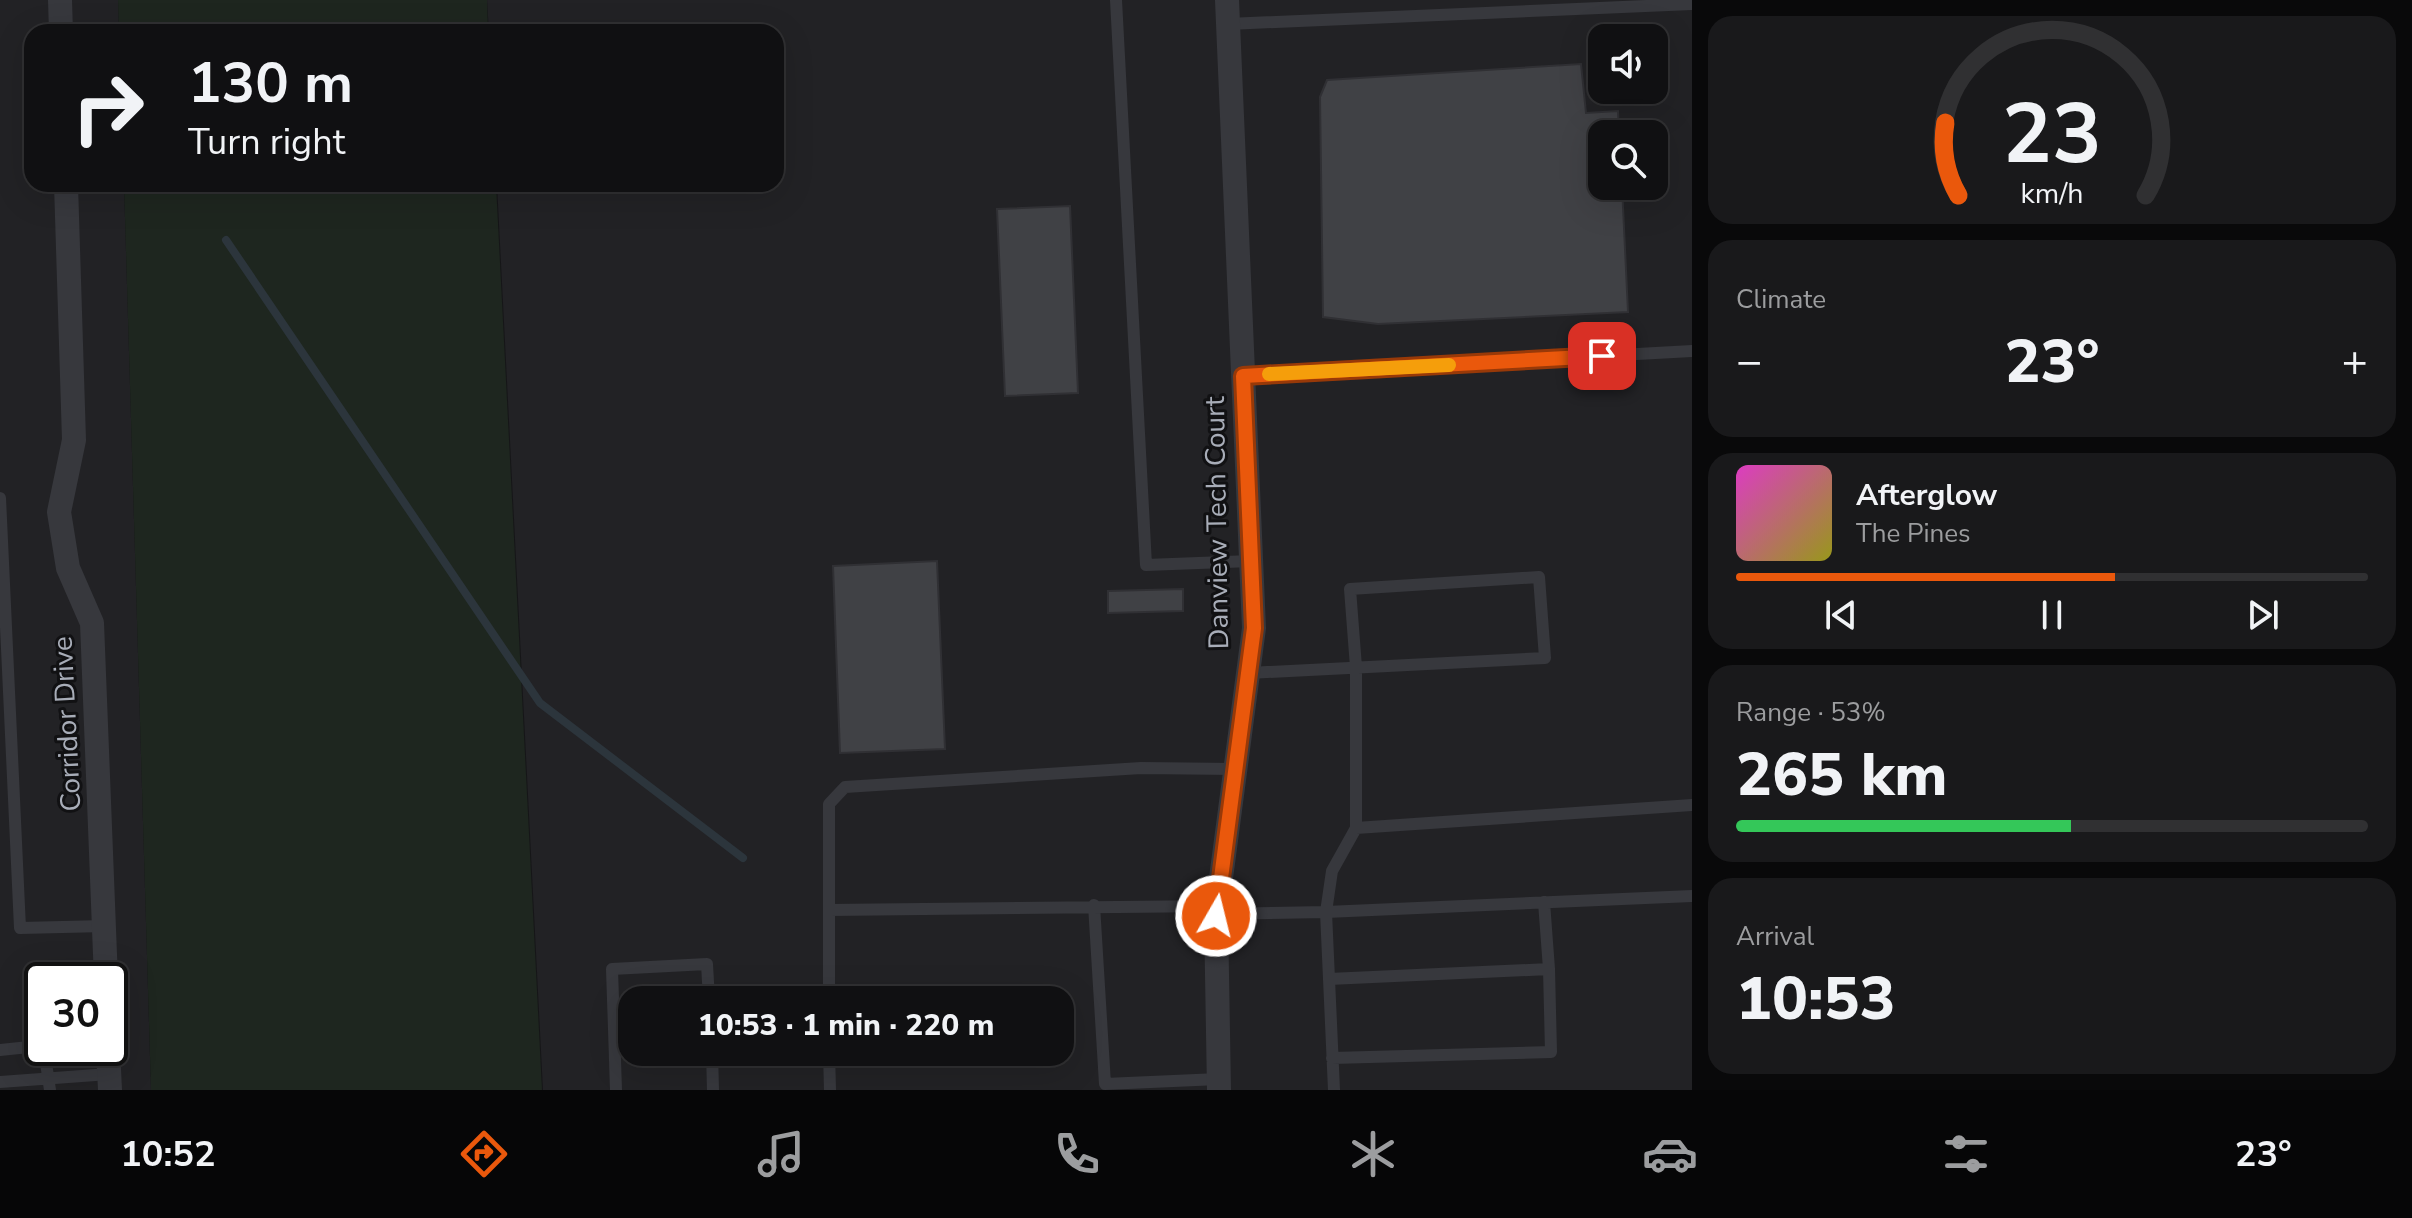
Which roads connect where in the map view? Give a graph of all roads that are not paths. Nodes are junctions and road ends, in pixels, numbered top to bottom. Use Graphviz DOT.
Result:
graph roads {
  1 [pos="60,0"];
  2 [pos="1116,0"];
  3 [pos="1692,4"];
  4 [pos="1228,12"];
  5 [pos="61,24"];
  6 [pos="66,192"];
  7 [pos="1692,351"];
  8 [pos="1243,376"];
  9 [pos="0,498"];
  10 [pos="1251,561"];
  11 [pos="1356,667"];
  12 [pos="1248,673"];
  13 [pos="5,717"];
  14 [pos="1235,769"];
  15 [pos="1692,805"];
  16 [pos="1356,828"];
  17 [pos="1692,896"];
  18 [pos="1544,902"];
  19 [pos="1094,905"];
  20 [pos="829,910"];
  21 [pos="1217,910"];
  22 [pos="1326,912"];
  23 [pos="105,926"];
  24 [pos="106,962"];
  25 [pos="1549,969"];
  26 [pos="1329,979"];
  27 [pos="708,986"];
  28 [pos="829,986"];
  29 [pos="0,1050"];
  30 [pos="1332,1058"];
  31 [pos="712,1066"];
  32 [pos="829,1066"];
  33 [pos="0,1082"];
  34 [pos="110,1082"];
  35 [pos="50,1083"];
  36 [pos="1219,1084"];
  37 [pos="616,1090"];
  38 [pos="713,1090"];
  39 [pos="830,1090"];
  40 [pos="1334,1090"];
  1 -- 5 [label="street"];
  2 -- 10 [label="lane"];
  3 -- 4 [label="lane"];
  4 -- 8 [label="street, Danview Tech Court"];
  6 -- 23 [label="street, Corridor Drive"];
  7 -- 8 [label="lane"];
  8 -- 10 [label="street, Danview Tech Court"];
  9 -- 13 [label="lane"];
  10 -- 12 [label="street, Danview Tech Court"];
  11 -- 11 [label="lane"];
  11 -- 12 [label="lane"];
  11 -- 16 [label="lane"];
  12 -- 14 [label="street, Danview Tech Court"];
  13 -- 23 [label="lane"];
  14 -- 20 [label="lane"];
  14 -- 21 [label="street, Danview Tech Court"];
  15 -- 16 [label="lane"];
  16 -- 22 [label="lane"];
  17 -- 18 [label="lane"];
  18 -- 22 [label="lane"];
  18 -- 25 [label="lane"];
  19 -- 20 [label="lane"];
  19 -- 21 [label="lane"];
  19 -- 36 [label="lane"];
  20 -- 28 [label="lane"];
  21 -- 22 [label="lane"];
  21 -- 36 [label="street, Danview Tech Court"];
  22 -- 26 [label="lane"];
  23 -- 24 [label="street, Corridor Drive"];
  25 -- 26 [label="lane"];
  25 -- 30 [label="lane"];
  26 -- 30 [label="lane"];
  27 -- 37 [label="lane"];
  29 -- 35 [label="lane"];
  30 -- 40 [label="lane"];
  31 -- 38 [label="lane"];
  32 -- 39 [label="lane"];
  33 -- 35 [label="lane"];
  34 -- 35 [label="lane"];
}
